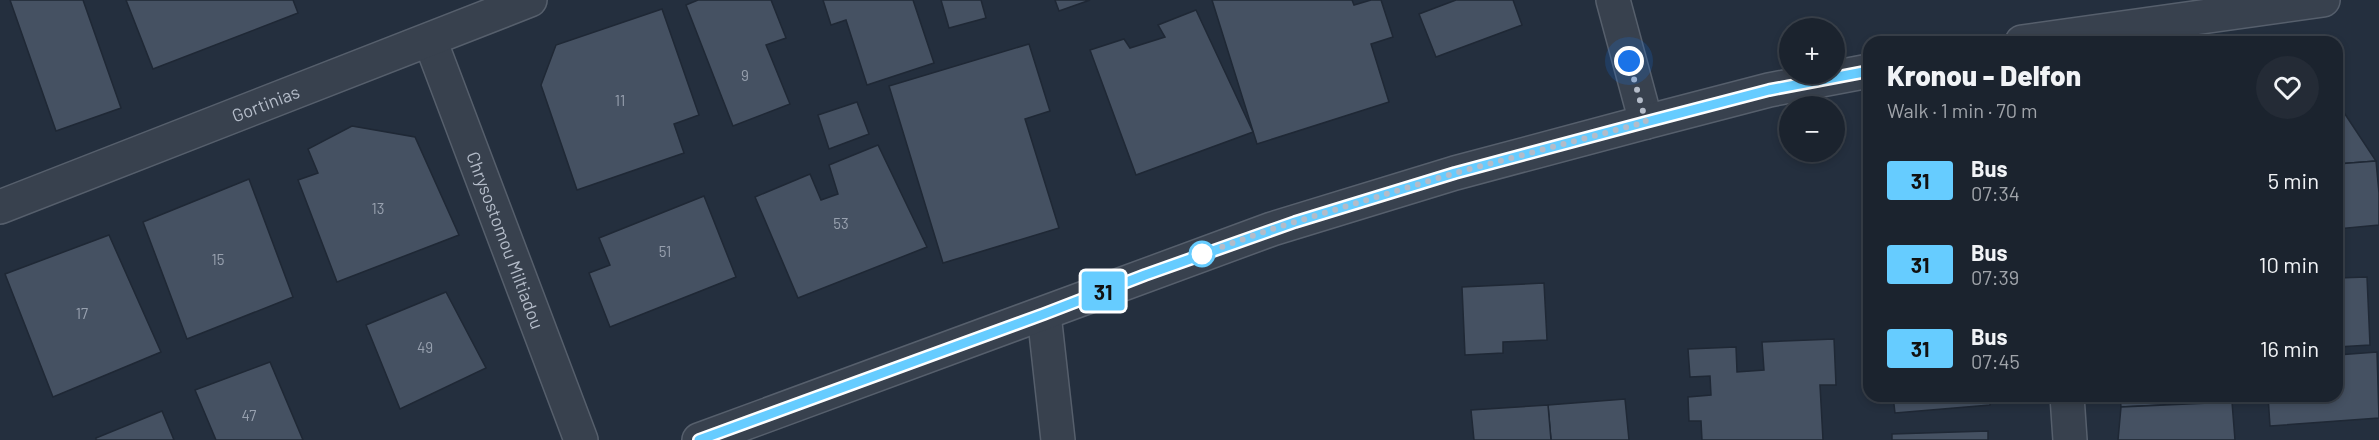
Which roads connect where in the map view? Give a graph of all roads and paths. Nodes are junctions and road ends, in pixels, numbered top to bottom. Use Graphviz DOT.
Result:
graph roads {
  1 [pos="530,0"];
  2 [pos="1613,0"];
  3 [pos="2323,0"];
  4 [pos="2069,36"];
  5 [pos="430,40"];
  6 [pos="1863,72"];
  7 [pos="1646,122"];
  8 [pos="0,207"];
  9 [pos="1044,314"];
  10 [pos="2067,402"];
  11 [pos="580,440"];
  12 [pos="699,440"];
  13 [pos="1058,440"];
  14 [pos="2070,440"];
  1 -- 5 [label="street, Gortinias"];
  2 -- 7 [label="street"];
  3 -- 4 [label="street"];
  5 -- 8 [label="street, Gortinias"];
  5 -- 11 [label="street, Chrysostomou Miltiadou"];
  6 -- 7 [label="street"];
  7 -- 9 [label="street"];
  9 -- 12 [label="street"];
  9 -- 13 [label="street"];
  10 -- 14 [label="street"];
}
